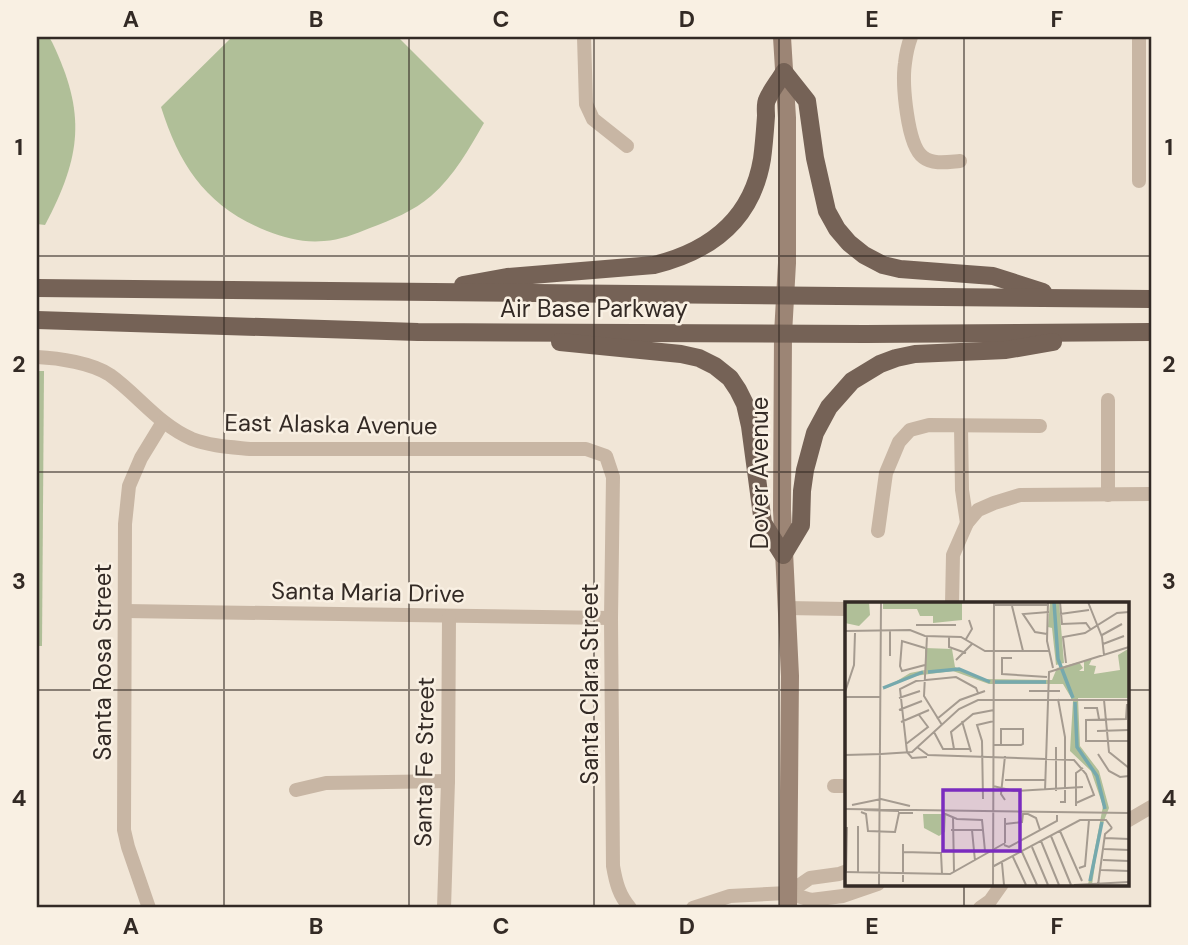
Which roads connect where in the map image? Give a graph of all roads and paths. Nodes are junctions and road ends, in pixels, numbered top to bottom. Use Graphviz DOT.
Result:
graph roads {
  1 [pos="584,37"];
  2 [pos="782,37"];
  3 [pos="911,37"];
  4 [pos="1139,37"];
  5 [pos="784,72"];
  6 [pos="627,146"];
  7 [pos="960,161"];
  8 [pos="1139,181"];
  9 [pos="37,288"];
  10 [pos="419,292"];
  11 [pos="785,296"];
  12 [pos="1062,298"];
  13 [pos="1151,299"];
  14 [pos="37,320"];
  15 [pos="519,332"];
  16 [pos="1100,332"];
  17 [pos="1151,332"];
  18 [pos="783,334"];
  19 [pos="37,357"];
  20 [pos="1108,400"];
  21 [pos="163,422"];
  22 [pos="961,426"];
  23 [pos="1040,426"];
  24 [pos="606,456"];
  25 [pos="1108,495"];
  26 [pos="1151,495"];
  27 [pos="967,523"];
  28 [pos="878,531"];
  29 [pos="783,555"];
  30 [pos="952,602"];
  31 [pos="786,608"];
  32 [pos="845,609"];
  33 [pos="125,611"];
  34 [pos="449,617"];
  35 [pos="611,618"];
  36 [pos="448,782"];
  37 [pos="296,790"];
  38 [pos="1151,807"];
  39 [pos="1128,820"];
  40 [pos="845,871"];
  41 [pos="872,886"];
  42 [pos="1001,886"];
  43 [pos="788,901"];
  44 [pos="149,908"];
  45 [pos="444,908"];
  46 [pos="631,908"];
  47 [pos="693,908"];
  48 [pos="980,908"];
  1 -- 6 [label="street"];
  2 -- 5 [label="main road, Dover Avenue"];
  3 -- 7 [label="street"];
  4 -- 8 [label="street"];
  5 -- 10 [label="main road"];
  5 -- 11 [label="main road, Dover Avenue"];
  5 -- 12 [label="main road"];
  9 -- 10 [label="main road, Air Base Parkway"];
  10 -- 11 [label="main road, Air Base Parkway"];
  11 -- 12 [label="main road, Air Base Parkway"];
  11 -- 18 [label="main road, Dover Avenue"];
  12 -- 13 [label="main road, Air Base Parkway"];
  14 -- 15 [label="main road, Air Base Parkway"];
  15 -- 18 [label="main road, Air Base Parkway"];
  15 -- 29 [label="main road"];
  16 -- 17 [label="main road, Air Base Parkway"];
  16 -- 18 [label="main road, Air Base Parkway"];
  16 -- 29 [label="main road"];
  18 -- 29 [label="main road, Dover Avenue"];
  19 -- 21 [label="street, East Alaska Avenue"];
  20 -- 25 [label="street"];
  21 -- 24 [label="street, East Alaska Avenue"];
  21 -- 33 [label="street, Santa Rosa Street"];
  22 -- 23 [label="street"];
  22 -- 27 [label="street"];
  22 -- 28 [label="street"];
  24 -- 35 [label="street, Santa Clara Street"];
  25 -- 26 [label="street"];
  25 -- 27 [label="street"];
  27 -- 30 [label="street"];
  29 -- 31 [label="main road, Dover Avenue"];
  31 -- 32 [label="street"];
  31 -- 43 [label="main road, Dover Avenue"];
  33 -- 34 [label="street, Santa Maria Drive"];
  33 -- 44 [label="street, Santa Rosa Street"];
  34 -- 35 [label="street, Santa Maria Drive"];
  34 -- 36 [label="street, Santa Fe Street"];
  35 -- 46 [label="street, Santa Clara Street"];
  36 -- 37 [label="street"];
  36 -- 45 [label="street, Santa Fe Street"];
  38 -- 39 [label="street"];
  40 -- 43 [label="street"];
  41 -- 43 [label="street"];
  42 -- 48 [label="street"];
  43 -- 47 [label="street"];
}
